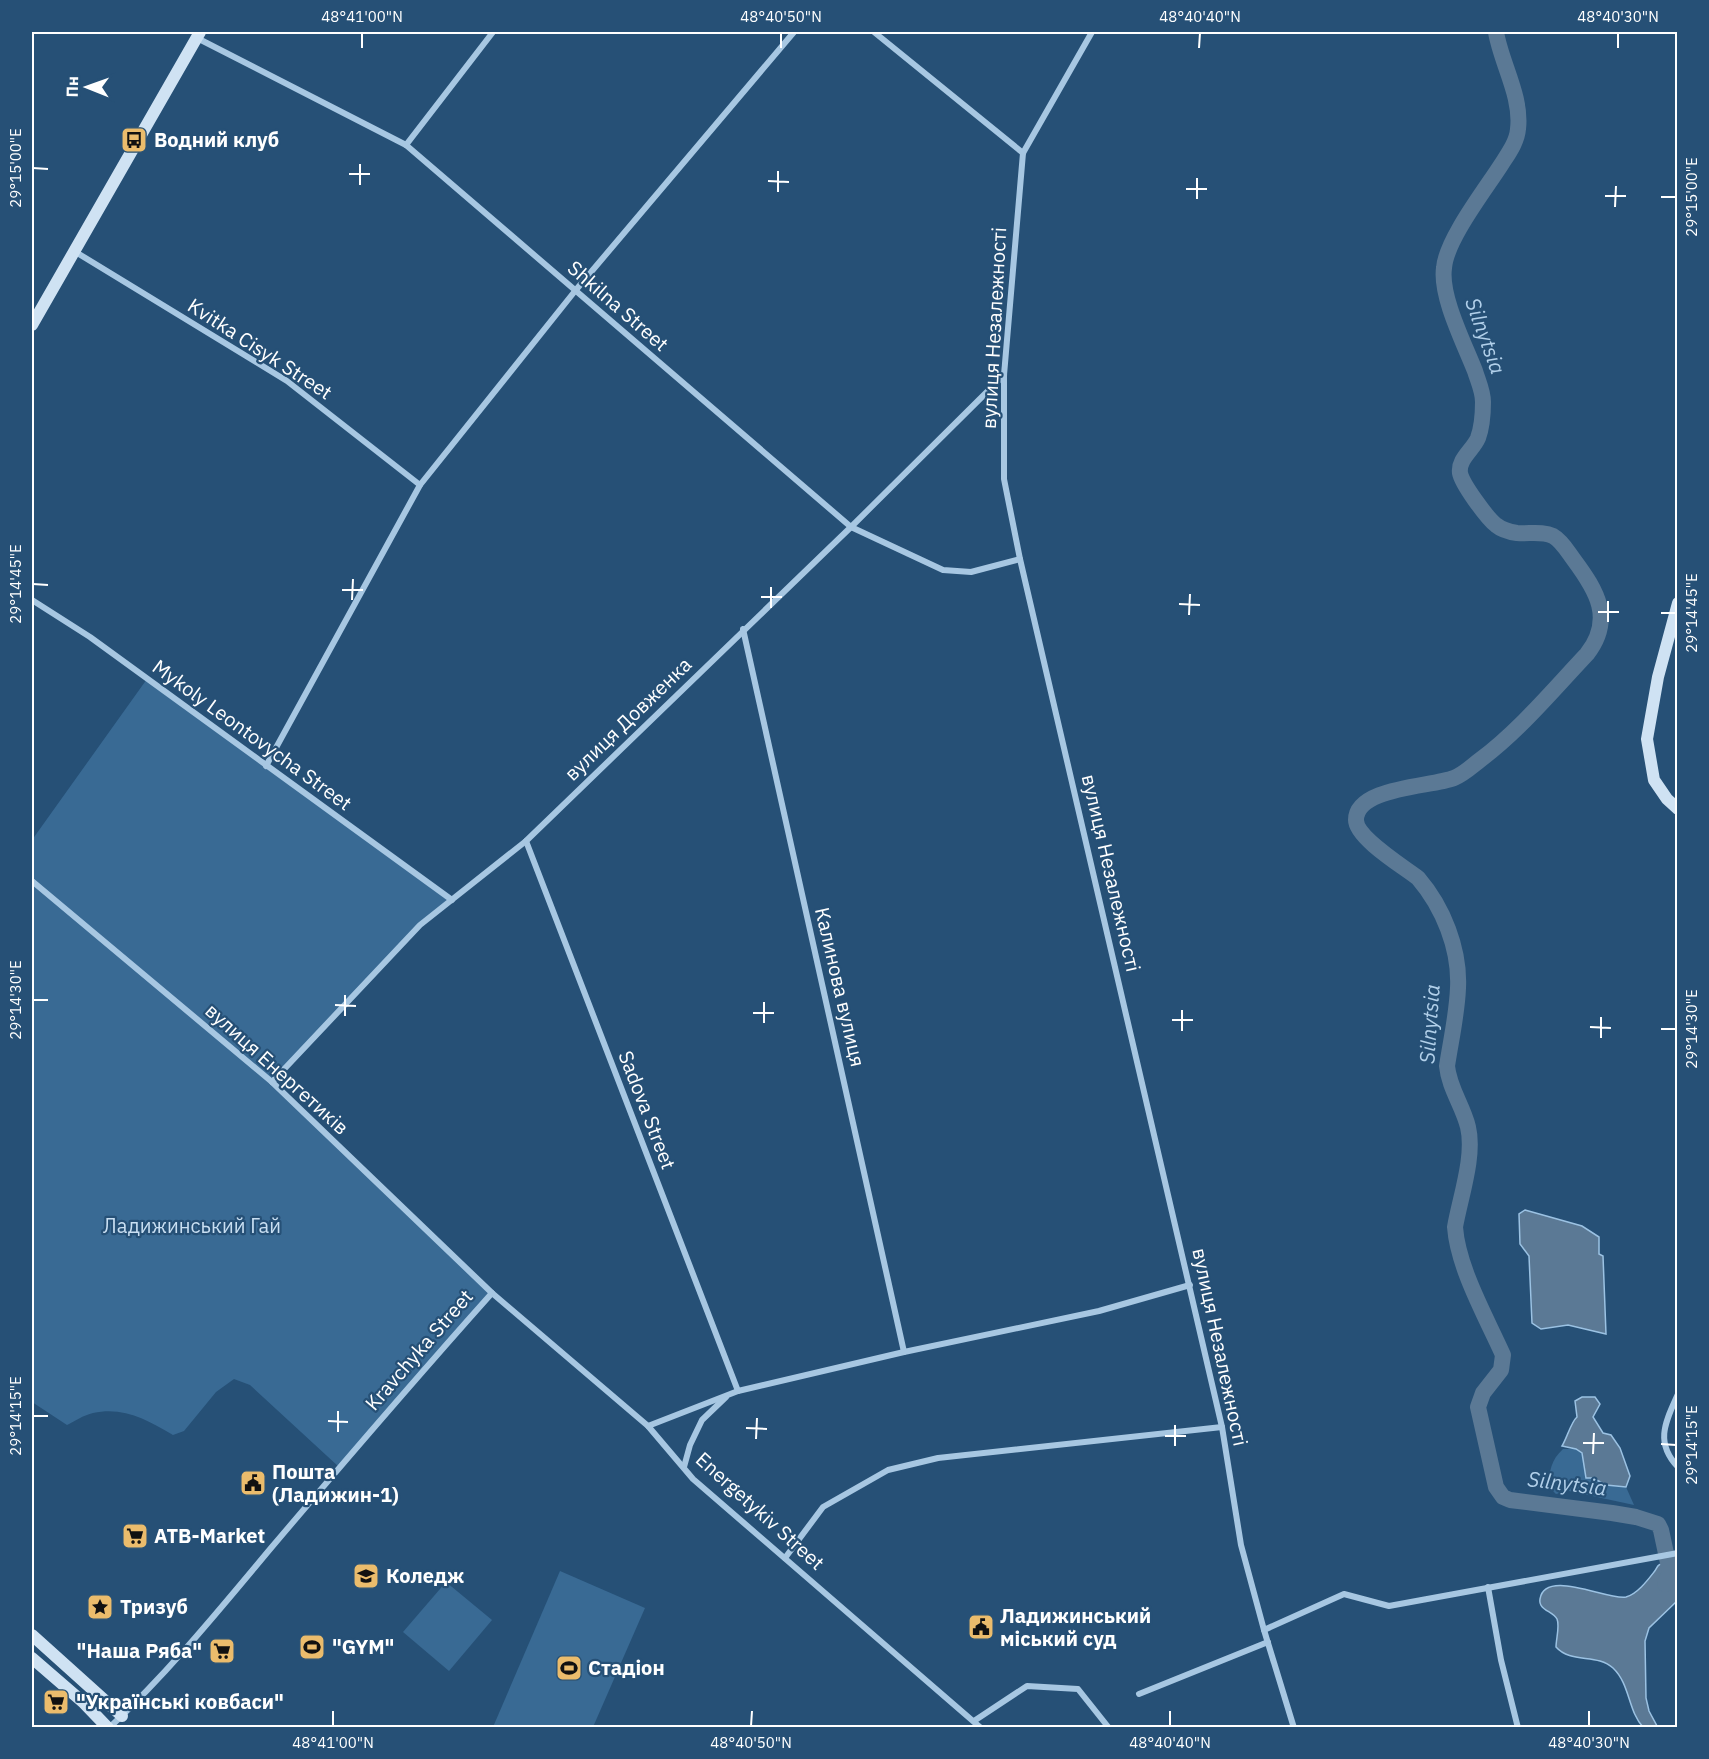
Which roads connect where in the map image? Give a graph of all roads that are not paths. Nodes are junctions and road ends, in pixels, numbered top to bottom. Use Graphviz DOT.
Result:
graph roads {
  1 [pos="494,32"];
  2 [pos="794,32"];
  3 [pos="874,32"];
  4 [pos="1092,32"];
  5 [pos="199,34"];
  6 [pos="406,146"];
  7 [pos="1023,153"];
  8 [pos="74,251"];
  9 [pos="574,291"];
  10 [pos="32,325"];
  11 [pos="1004,375"];
  12 [pos="420,485"];
  13 [pos="851,527"];
  14 [pos="1020,559"];
  15 [pos="32,600"];
  16 [pos="1677,603"];
  17 [pos="743,629"];
  18 [pos="266,766"];
  19 [pos="1677,809"];
  20 [pos="526,841"];
  21 [pos="32,881"];
  22 [pos="452,900"];
  23 [pos="272,1082"];
  24 [pos="1190,1285"];
  25 [pos="492,1293"];
  26 [pos="904,1352"];
  27 [pos="738,1391"];
  28 [pos="1677,1394"];
  29 [pos="728,1395"];
  30 [pos="648,1426"];
  31 [pos="1222,1427"];
  32 [pos="684,1467"];
  33 [pos="1677,1467"];
  34 [pos="1677,1553"];
  35 [pos="785,1558"];
  36 [pos="1488,1587"];
  37 [pos="1264,1630"];
  38 [pos="32,1635"];
  39 [pos="1268,1642"];
  40 [pos="32,1658"];
  41 [pos="1138,1694"];
  42 [pos="122,1716"];
  43 [pos="974,1721"];
  44 [pos="109,1728"];
  45 [pos="981,1728"];
  46 [pos="1109,1728"];
  47 [pos="1294,1728"];
  48 [pos="1518,1728"];
  1 -- 6 [label="street"];
  2 -- 9 [label="street"];
  3 -- 7 [label="street"];
  4 -- 7 [label="street, вулиця Незалежності"];
  5 -- 6 [label="street, Shkilna Street"];
  5 -- 8 [label="street"];
  6 -- 9 [label="street, Shkilna Street"];
  7 -- 11 [label="street, вулиця Незалежності"];
  8 -- 10 [label="street"];
  8 -- 12 [label="street, Kvitka Cisyk Street"];
  9 -- 12 [label="street"];
  9 -- 13 [label="street, Shkilna Street"];
  11 -- 13 [label="street, вулиця Довженка"];
  11 -- 14 [label="street, вулиця Незалежності"];
  12 -- 18 [label="street"];
  13 -- 14 [label="street, Shkilna Street"];
  13 -- 17 [label="street, вулиця Довженка"];
  14 -- 24 [label="street, вулиця Незалежності"];
  15 -- 18 [label="street, Mykoly Leontovycha Street"];
  16 -- 19 [label="street"];
  17 -- 20 [label="street, вулиця Довженка"];
  17 -- 26 [label="street, Калинова вулиця"];
  18 -- 22 [label="street, Mykoly Leontovycha Street"];
  20 -- 22 [label="street, вулиця Довженка"];
  20 -- 27 [label="street, Sadova Street"];
  21 -- 23 [label="street, вулиця Енергетиків"];
  22 -- 23 [label="street, вулиця Довженка"];
  23 -- 25 [label="street, вулиця Енергетиків"];
  24 -- 26 [label="street"];
  24 -- 31 [label="street, вулиця Незалежності"];
  25 -- 30 [label="street, Energetykiv Street"];
  25 -- 42 [label="street, Kravchyka Street"];
  26 -- 27 [label="street"];
  27 -- 29 [label="street"];
  28 -- 33 [label="street"];
  29 -- 30 [label="street"];
  29 -- 32 [label="street"];
  30 -- 32 [label="street, Energetykiv Street"];
  31 -- 35 [label="street"];
  31 -- 37 [label="street, вулиця Незалежності"];
  32 -- 35 [label="street, Energetykiv Street"];
  34 -- 36 [label="street"];
  35 -- 43 [label="street, Energetykiv Street"];
  36 -- 37 [label="street"];
  36 -- 48 [label="street"];
  37 -- 39 [label="street, вулиця Незалежності"];
  38 -- 42 [label="street"];
  39 -- 41 [label="street"];
  39 -- 47 [label="street, вулиця Незалежності"];
  40 -- 44 [label="street"];
  42 -- 44 [label="street, Kravchyka Street"];
  43 -- 45 [label="street, Energetykiv Street"];
  43 -- 46 [label="street"];
}
